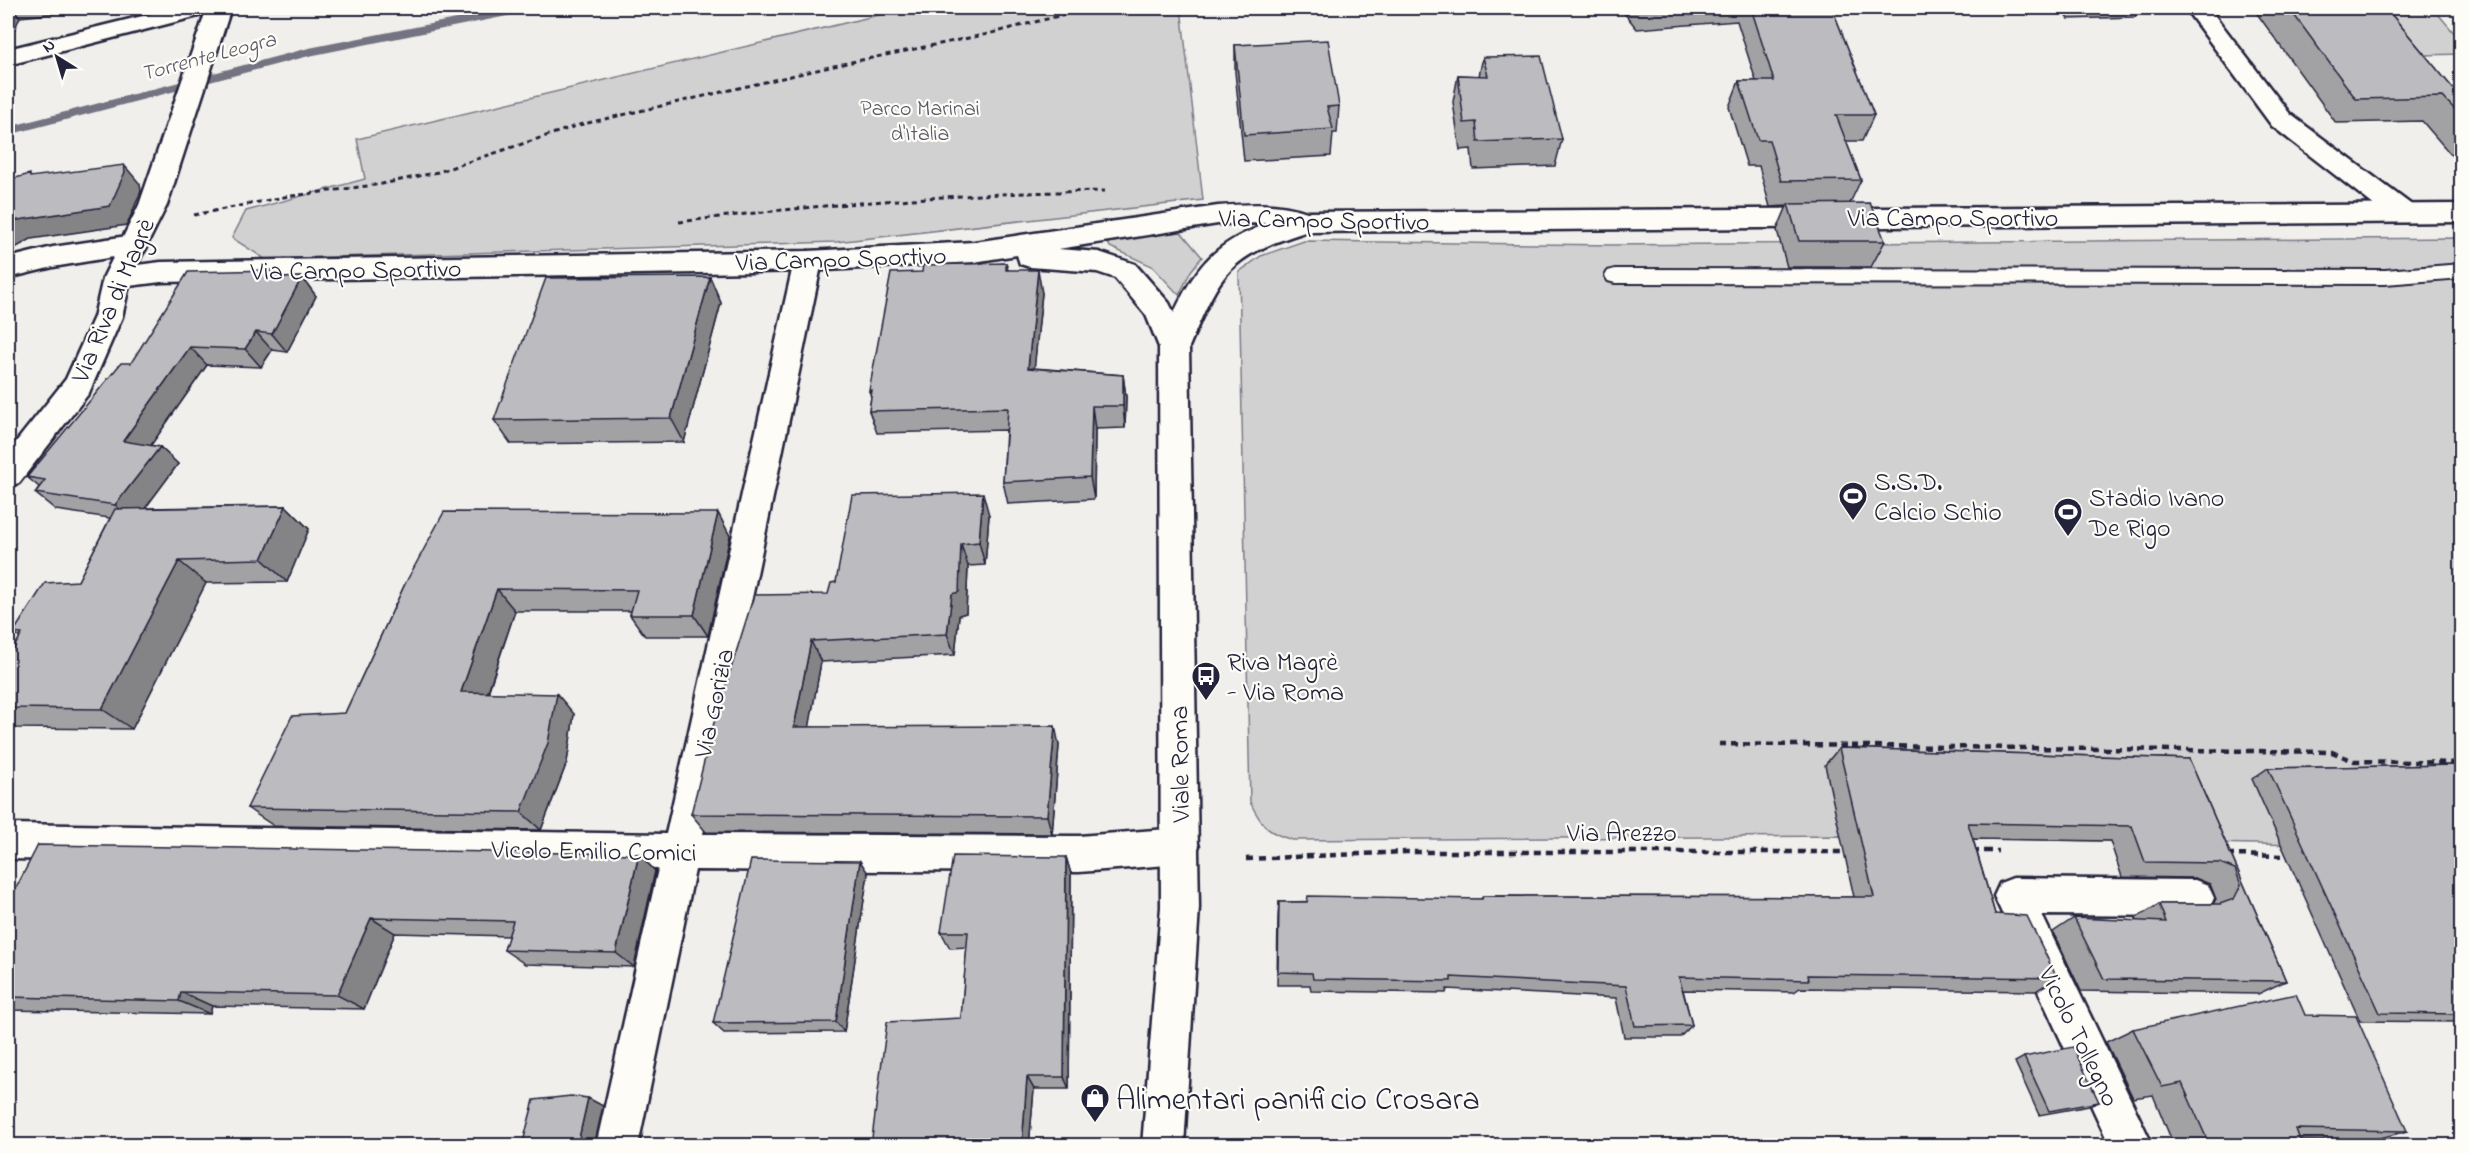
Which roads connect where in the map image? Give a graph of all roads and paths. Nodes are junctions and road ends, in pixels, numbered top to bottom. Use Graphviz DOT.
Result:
graph roads {
  1 [pos="1090,8"];
  2 [pos="2197,8"];
  3 [pos="211,13"];
  4 [pos="8,57"];
  5 [pos="2403,213"];
  6 [pos="2462,213"];
  7 [pos="1304,222"];
  8 [pos="138,235"];
  9 [pos="974,252"];
  10 [pos="808,261"];
  11 [pos="8,267"];
  12 [pos="2462,271"];
  13 [pos="1615,276"];
  14 [pos="117,278"];
  15 [pos="1174,346"];
  16 [pos="8,474"];
  17 [pos="1719,744"];
  18 [pos="2462,763"];
  19 [pos="8,842"];
  20 [pos="1180,846"];
  21 [pos="1963,851"];
  22 [pos="1999,851"];
  23 [pos="681,852"];
  24 [pos="1855,852"];
  25 [pos="2224,855"];
  26 [pos="2295,855"];
  27 [pos="1246,859"];
  28 [pos="2194,898"];
  29 [pos="617,1146"];
  30 [pos="1163,1146"];
  31 [pos="2132,1146"];
  1 -- 8 [label="path"];
  2 -- 5 [label="street"];
  3 -- 4 [label="street"];
  3 -- 8 [label="street, Via Riva di Magrè"];
  5 -- 6 [label="street, Via Campo Sportivo"];
  5 -- 7 [label="street, Via Campo Sportivo"];
  7 -- 9 [label="street, Via Campo Sportivo"];
  7 -- 15 [label="street"];
  8 -- 11 [label="street"];
  8 -- 14 [label="street, Via Riva di Magrè"];
  9 -- 10 [label="street, Via Campo Sportivo"];
  9 -- 15 [label="street"];
  10 -- 14 [label="street, Via Campo Sportivo"];
  10 -- 23 [label="street, Via Gorizia"];
  12 -- 13 [label="lane"];
  14 -- 16 [label="street, Via Riva di Magrè"];
  15 -- 20 [label="street, Viale Roma"];
  17 -- 18 [label="path"];
  19 -- 23 [label="street, Vicolo Emilio Comici"];
  20 -- 23 [label="street, Vicolo Emilio Comici"];
  20 -- 30 [label="street, Viale Roma"];
  21 -- 22 [label="path"];
  23 -- 29 [label="street, Via Gorizia"];
  24 -- 27 [label="path, Via Arezzo"];
  25 -- 26 [label="path"];
  28 -- 31 [label="street, Vicolo Tollegno"];
}
